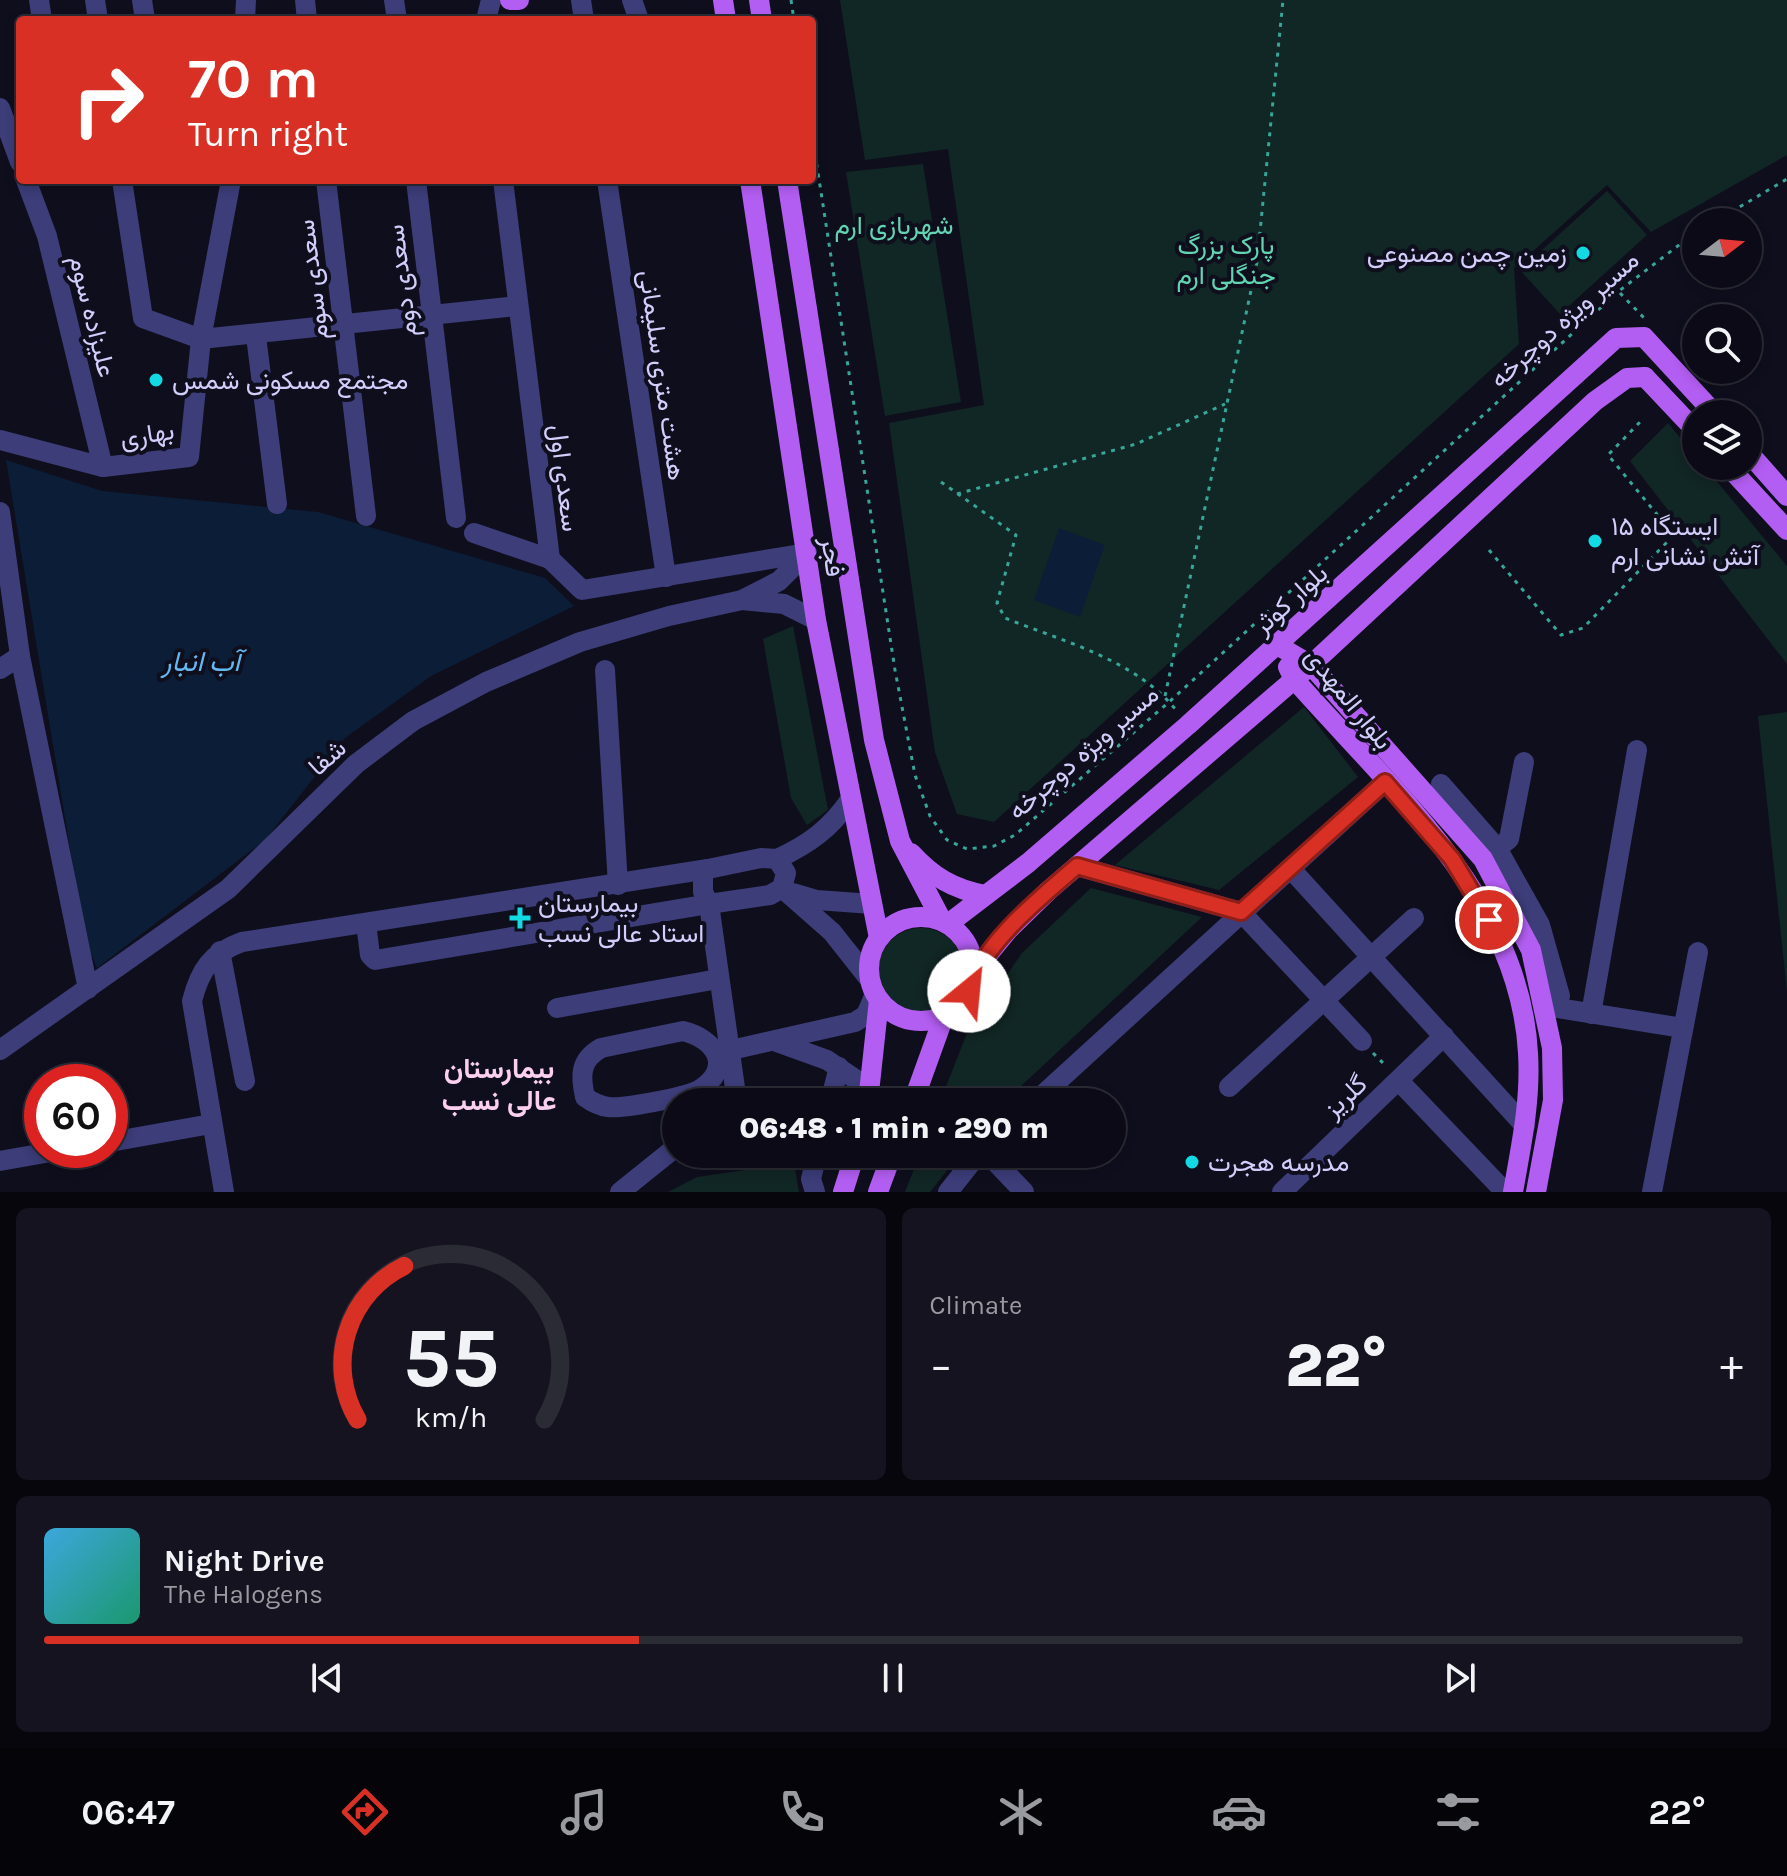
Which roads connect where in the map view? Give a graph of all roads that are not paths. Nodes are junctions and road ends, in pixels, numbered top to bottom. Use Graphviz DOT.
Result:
graph roads {
  1 [pos="510,0"];
  2 [pos="519,0"];
  3 [pos="0,108"];
  4 [pos="16,151"];
  5 [pos="28,184"];
  6 [pos="123,184"];
  7 [pos="230,184"];
  8 [pos="326,184"];
  9 [pos="416,184"];
  10 [pos="503,184"];
  11 [pos="608,184"];
  12 [pos="751,184"];
  13 [pos="788,184"];
  14 [pos="517,306"];
  15 [pos="432,317"];
  16 [pos="343,326"];
  17 [pos="256,336"];
  18 [pos="201,339"];
  19 [pos="1663,357"];
  20 [pos="1645,377"];
  21 [pos="1702,400"];
  22 [pos="1682,416"];
  23 [pos="0,440"];
  24 [pos="103,467"];
  25 [pos="1762,468"];
  26 [pos="1741,480"];
  27 [pos="1787,496"];
  28 [pos="277,504"];
  29 [pos="0,512"];
  30 [pos="366,516"];
  31 [pos="456,518"];
  32 [pos="1787,530"];
  33 [pos="474,533"];
  34 [pos="807,553"];
  35 [pos="550,559"];
  36 [pos="666,577"];
  37 [pos="742,600"];
  38 [pos="816,620"];
  39 [pos="1277,645"];
  40 [pos="20,656"];
  41 [pos="1311,665"];
  42 [pos="0,669"];
  43 [pos="605,670"];
  44 [pos="1294,679"];
  45 [pos="1637,750"];
  46 [pos="1524,762"];
  47 [pos="1385,782"];
  48 [pos="1441,784"];
  49 [pos="850,800"];
  50 [pos="900,841"];
  51 [pos="1490,854"];
  52 [pos="777,859"];
  53 [pos="1077,866"];
  54 [pos="1290,868"];
  55 [pos="708,869"];
  56 [pos="618,885"];
  57 [pos="782,888"];
  58 [pos="985,895"];
  59 [pos="709,904"];
  60 [pos="872,904"];
  61 [pos="462,909"];
  62 [pos="1241,912"];
  63 [pos="1414,918"];
  64 [pos="945,922"];
  65 [pos="366,923"];
  66 [pos="879,938"];
  67 [pos="468,946"];
  68 [pos="220,951"];
  69 [pos="1698,952"];
  70 [pos="1373,957"];
  71 [pos="973,973"];
  72 [pos="718,979"];
  73 [pos="88,989"];
  74 [pos="875,991"];
  75 [pos="1552,1001"];
  76 [pos="1325,1002"];
  77 [pos="557,1008"];
  78 [pos="1591,1014"];
  79 [pos="944,1016"];
  80 [pos="1683,1028"];
  81 [pos="1444,1036"];
  82 [pos="774,1041"];
  83 [pos="1362,1041"];
  84 [pos="720,1048"];
  85 [pos="1552,1048"];
  86 [pos="0,1050"];
  87 [pos="1528,1050"];
  88 [pos="839,1067"];
  89 [pos="245,1081"];
  90 [pos="1399,1081"];
  91 [pos="1229,1087"];
  92 [pos="733,1088"];
  93 [pos="834,1088"];
  94 [pos="861,1088"];
  95 [pos="869,1088"];
  96 [pos="918,1088"];
  97 [pos="1050,1088"];
  98 [pos="211,1124"];
  99 [pos="1525,1126"];
  100 [pos="128,1139"];
  101 [pos="24,1157"];
  102 [pos="662,1158"];
  103 [pos="0,1161"];
  104 [pos="814,1168"];
  105 [pos="851,1168"];
  106 [pos="887,1168"];
  107 [pos="967,1168"];
  108 [pos="1001,1168"];
  109 [pos="224,1192"];
  110 [pos="620,1192"];
  111 [pos="815,1192"];
  112 [pos="843,1192"];
  113 [pos="878,1192"];
  114 [pos="948,1192"];
  115 [pos="1024,1192"];
  116 [pos="1282,1192"];
  117 [pos="1505,1192"];
  118 [pos="1513,1192"];
  119 [pos="1536,1192"];
  120 [pos="1652,1192"];
  1 -- 2 [label="main road"];
  3 -- 4 [label="street"];
  5 -- 24 [label="street, علیزاده سوم"];
  6 -- 18 [label="street"];
  7 -- 18 [label="street"];
  8 -- 16 [label="street, سعدی سوم"];
  9 -- 15 [label="street, سعدی دوم"];
  10 -- 14 [label="street, سعدی اول"];
  11 -- 36 [label="street, هشت متری سلیمانی"];
  12 -- 34 [label="main road, فجر"];
  13 -- 50 [label="main road, فجر"];
  14 -- 15 [label="street"];
  14 -- 35 [label="street, سعدی اول"];
  15 -- 16 [label="street"];
  15 -- 31 [label="street, سعدی دوم"];
  16 -- 17 [label="street"];
  16 -- 30 [label="street, سعدی سوم"];
  17 -- 18 [label="street"];
  17 -- 28 [label="street"];
  18 -- 24 [label="street, بهاری"];
  19 -- 20 [label="main road"];
  19 -- 21 [label="main road, بلوار کوثر"];
  19 -- 39 [label="main road, بلوار کوثر"];
  20 -- 22 [label="main road"];
  20 -- 41 [label="main road"];
  23 -- 24 [label="street, بهاری"];
  25 -- 27 [label="main road"];
  26 -- 32 [label="main road"];
  29 -- 40 [label="street"];
  33 -- 35 [label="street"];
  34 -- 36 [label="street, سعدی اول"];
  34 -- 37 [label="street"];
  34 -- 38 [label="main road, فجر"];
  35 -- 36 [label="street, سعدی اول"];
  37 -- 38 [label="street"];
  37 -- 73 [label="street, شفا"];
  38 -- 49 [label="main road, فجر"];
  39 -- 41 [label="main road, بلوار المهدی"];
  39 -- 44 [label="main road, بلوار المهدی"];
  39 -- 58 [label="main road, بلوار کوثر"];
  40 -- 42 [label="street"];
  40 -- 73 [label="street"];
  41 -- 44 [label="main road"];
  41 -- 51 [label="main road, بلوار المهدی"];
  43 -- 56 [label="street"];
  44 -- 47 [label="main road, بلوار المهدی"];
  44 -- 53 [label="main road"];
  45 -- 78 [label="street"];
  46 -- 51 [label="street"];
  47 -- 54 [label="street"];
  47 -- 87 [label="main road, بلوار المهدی"];
  48 -- 51 [label="street"];
  49 -- 52 [label="street"];
  49 -- 60 [label="main road, فجر"];
  50 -- 58 [label="main road"];
  50 -- 64 [label="main road, فجر"];
  51 -- 75 [label="main road, بلوار المهدی"];
  52 -- 55 [label="street"];
  52 -- 57 [label="street"];
  53 -- 62 [label="street"];
  53 -- 71 [label="main road"];
  54 -- 62 [label="street"];
  54 -- 70 [label="street"];
  55 -- 56 [label="street"];
  55 -- 59 [label="street"];
  56 -- 61 [label="street"];
  57 -- 59 [label="street"];
  57 -- 60 [label="street"];
  57 -- 74 [label="street"];
  58 -- 64 [label="main road, بلوار کوثر"];
  59 -- 67 [label="street"];
  59 -- 72 [label="street"];
  60 -- 66 [label="main road, فجر"];
  61 -- 65 [label="street"];
  61 -- 67 [label="street"];
  62 -- 76 [label="street"];
  62 -- 97 [label="street"];
  63 -- 70 [label="street"];
  64 -- 66 [label="main road"];
  64 -- 71 [label="main road"];
  65 -- 67 [label="street"];
  65 -- 68 [label="street"];
  66 -- 74 [label="main road"];
  68 -- 89 [label="street"];
  68 -- 98 [label="street"];
  69 -- 80 [label="street"];
  70 -- 76 [label="street"];
  70 -- 81 [label="street"];
  71 -- 79 [label="main road"];
  72 -- 77 [label="street"];
  72 -- 84 [label="street"];
  73 -- 86 [label="street, شفا"];
  74 -- 79 [label="main road"];
  74 -- 82 [label="street"];
  74 -- 95 [label="main road"];
  75 -- 78 [label="street"];
  75 -- 85 [label="main road, بلوار المهدی"];
  76 -- 83 [label="street"];
  76 -- 91 [label="street"];
  78 -- 80 [label="street"];
  79 -- 96 [label="main road"];
  80 -- 120 [label="street"];
  81 -- 90 [label="street, گلریز"];
  81 -- 99 [label="street"];
  82 -- 84 [label="street"];
  82 -- 88 [label="street"];
  84 -- 84 [label="street"];
  84 -- 92 [label="street"];
  85 -- 87 [label="main road"];
  85 -- 119 [label="main road, بلوار المهدی"];
  87 -- 99 [label="main road, بلوار المهدی"];
  88 -- 93 [label="street"];
  88 -- 94 [label="street"];
  90 -- 116 [label="street, گلریز"];
  90 -- 117 [label="street"];
  98 -- 100 [label="street"];
  98 -- 109 [label="street"];
  99 -- 118 [label="main road, بلوار المهدی"];
  101 -- 103 [label="street"];
  102 -- 110 [label="street"];
  104 -- 111 [label="street"];
  105 -- 112 [label="main road"];
  106 -- 113 [label="main road"];
  107 -- 114 [label="street"];
  108 -- 115 [label="street"];
}
